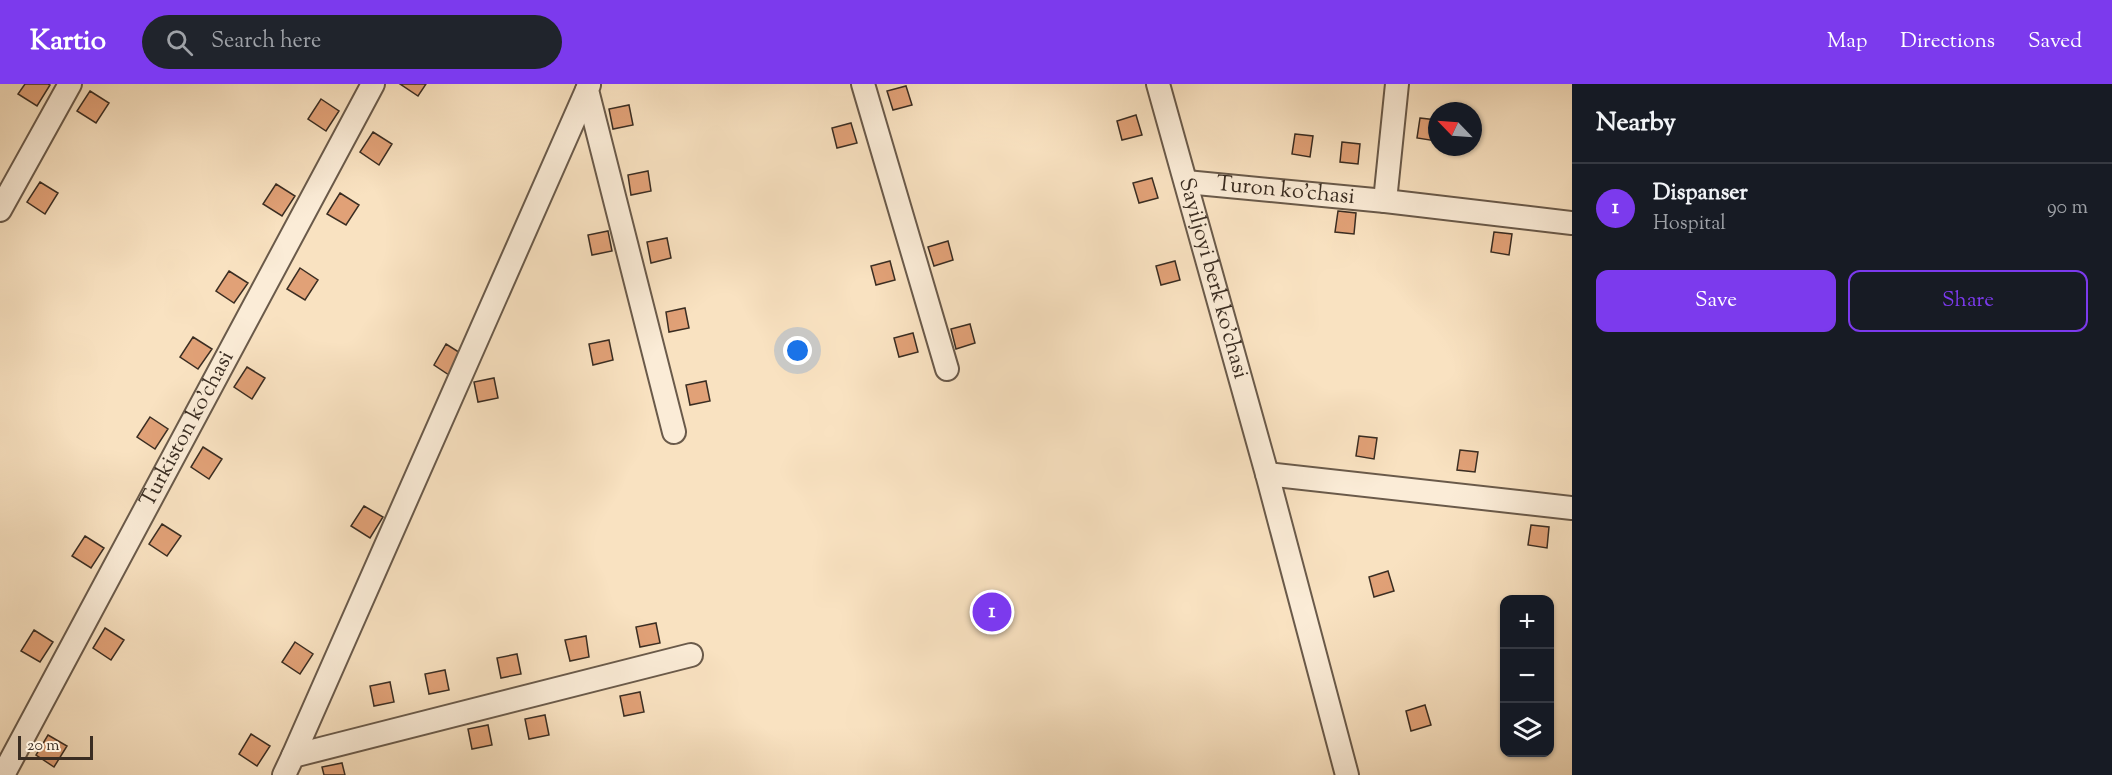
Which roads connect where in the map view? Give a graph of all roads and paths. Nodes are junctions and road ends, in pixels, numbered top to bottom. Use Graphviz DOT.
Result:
graph roads {
  1 [pos="70,84"];
  2 [pos="373,84"];
  3 [pos="863,84"];
  4 [pos="1158,84"];
  5 [pos="1396,84"];
  6 [pos="589,87"];
  7 [pos="1186,182"];
  8 [pos="1385,201"];
  9 [pos="0,210"];
  10 [pos="1572,224"];
  11 [pos="947,369"];
  12 [pos="674,432"];
  13 [pos="1266,474"];
  14 [pos="1572,508"];
  15 [pos="692,655"];
  16 [pos="288,765"];
  17 [pos="3,775"];
  18 [pos="1347,775"];
  1 -- 9 [label="street"];
  2 -- 17 [label="street, Turkiston ko'chasi"];
  3 -- 11 [label="street"];
  4 -- 7 [label="street, Sayiljoyi berk ko'chasi"];
  5 -- 8 [label="street, Turon ko'chasi"];
  6 -- 12 [label="street"];
  6 -- 16 [label="street"];
  7 -- 8 [label="street, Turon ko'chasi"];
  7 -- 13 [label="street, Sayiljoyi berk ko'chasi"];
  8 -- 10 [label="street, Turon ko'chasi"];
  13 -- 14 [label="street"];
  13 -- 18 [label="street, Sayiljoyi berk ko'chasi"];
  15 -- 16 [label="street"];
}
